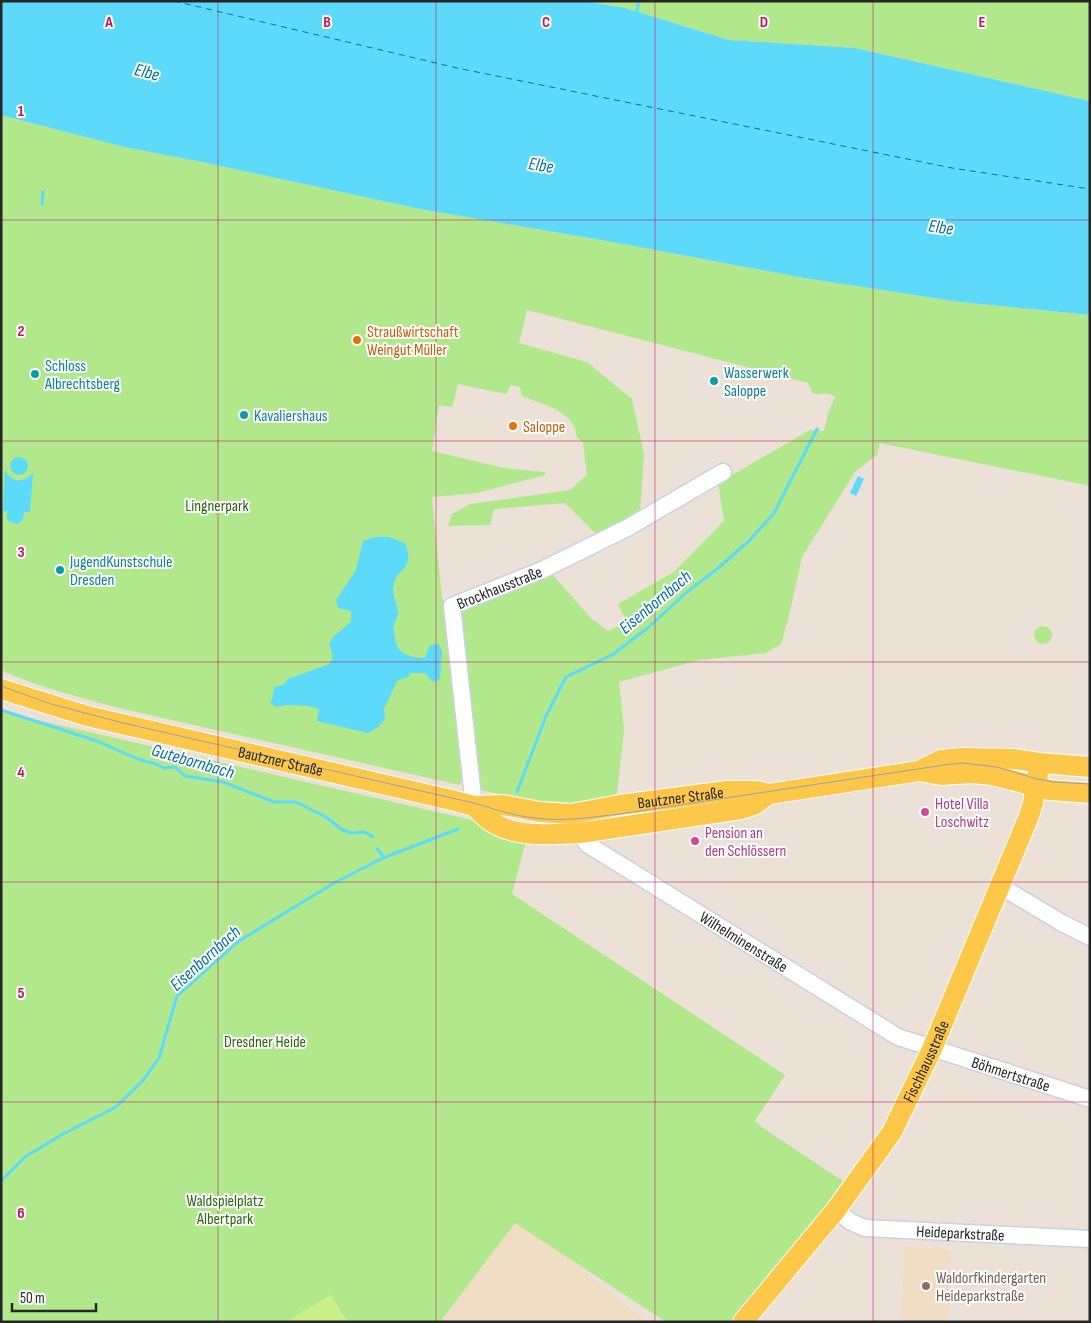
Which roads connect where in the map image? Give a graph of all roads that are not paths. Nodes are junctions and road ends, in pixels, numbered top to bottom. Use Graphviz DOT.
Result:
graph roads {
  1 [pos="723,472"];
  2 [pos="1,689"];
  3 [pos="1040,763"];
  4 [pos="1090,767"];
  5 [pos="919,771"];
  6 [pos="1036,787"];
  7 [pos="1090,793"];
  8 [pos="768,794"];
  9 [pos="474,806"];
  10 [pos="570,814"];
  11 [pos="580,833"];
  12 [pos="1000,886"];
  13 [pos="1090,937"];
  14 [pos="932,1049"];
  15 [pos="1090,1099"];
  16 [pos="836,1210"];
  17 [pos="1090,1239"];
  18 [pos="743,1322"];
  1 -- 9 [label="street, Brockhausstraße"];
  2 -- 9 [label="main road, Bautzner Straße"];
  3 -- 4 [label="main road, Bautzner Straße"];
  3 -- 5 [label="main road, Bautzner Straße"];
  3 -- 6 [label="main road, Fischhausstraße"];
  5 -- 6 [label="main road, Bautzner Straße"];
  5 -- 8 [label="main road, Bautzner Straße"];
  6 -- 7 [label="main road, Bautzner Straße"];
  6 -- 12 [label="main road, Fischhausstraße"];
  8 -- 10 [label="main road, Bautzner Straße"];
  8 -- 11 [label="main road, Bautzner Straße"];
  9 -- 10 [label="main road, Bautzner Straße"];
  9 -- 11 [label="main road, Bautzner Straße"];
  10 -- 11 [label="street, Wilhelminenstraße"];
  11 -- 14 [label="street, Wilhelminenstraße"];
  12 -- 13 [label="street"];
  12 -- 14 [label="main road, Fischhausstraße"];
  14 -- 15 [label="street, Böhmertstraße"];
  14 -- 16 [label="main road, Fischhausstraße"];
  16 -- 17 [label="street, Heideparkstraße"];
  16 -- 18 [label="main road, Fischhausstraße"];
}
